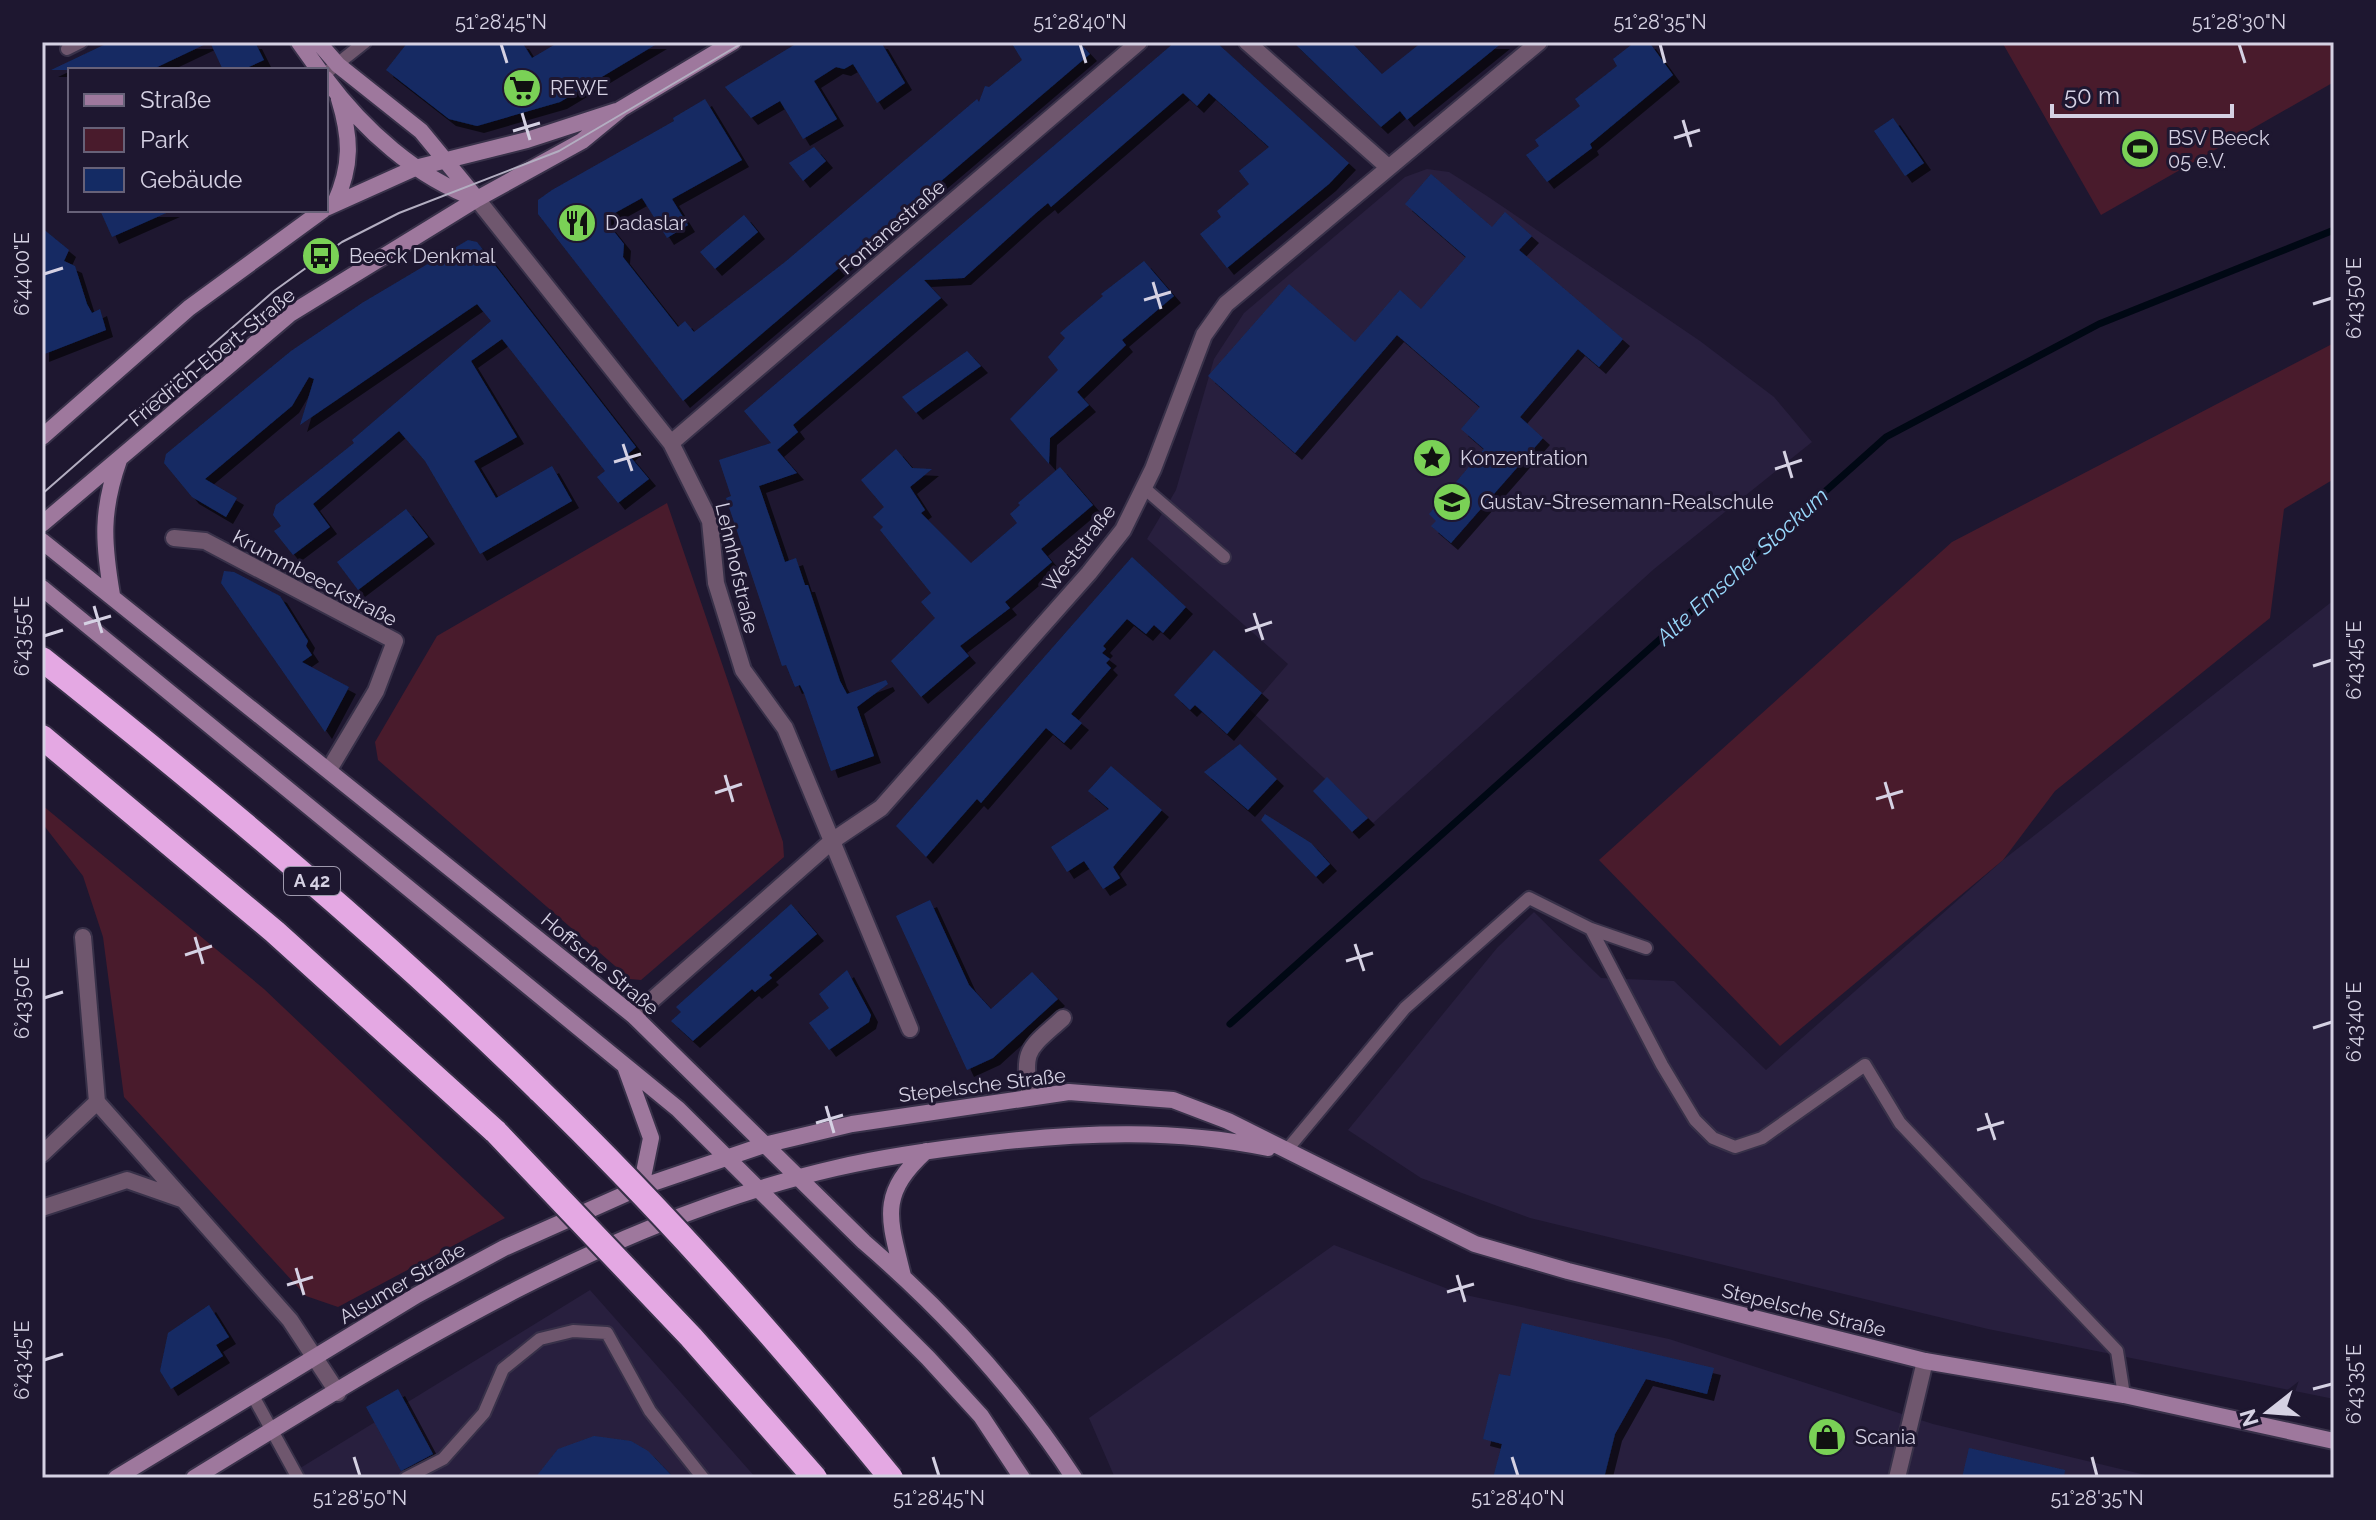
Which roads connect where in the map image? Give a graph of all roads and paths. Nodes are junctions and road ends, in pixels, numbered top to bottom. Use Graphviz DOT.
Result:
graph roads {
  1 [pos="81,42"];
  2 [pos="299,42"];
  3 [pos="318,42"];
  4 [pos="365,42"];
  5 [pos="733,42"];
  6 [pos="1139,42"];
  7 [pos="1247,42"];
  8 [pos="1539,42"];
  9 [pos="67,49"];
  10 [pos="707,49"];
  11 [pos="318,68"];
  12 [pos="330,72"];
  13 [pos="337,94"];
  14 [pos="621,109"];
  15 [pos="446,158"];
  16 [pos="1388,167"];
  17 [pos="415,168"];
  18 [pos="477,199"];
  19 [pos="328,207"];
  20 [pos="321,212"];
  21 [pos="42,437"];
  22 [pos="671,443"];
  23 [pos="120,458"];
  24 [pos="1144,488"];
  25 [pos="42,524"];
  26 [pos="174,538"];
  27 [pos="42,541"];
  28 [pos="1224,557"];
  29 [pos="42,588"];
  30 [pos="112,595"];
  31 [pos="42,659"];
  32 [pos="42,737"];
  33 [pos="330,768"];
  34 [pos="832,841"];
  35 [pos="1591,929"];
  36 [pos="83,937"];
  37 [pos="1646,948"];
  38 [pos="634,1016"];
  39 [pos="1063,1018"];
  40 [pos="910,1029"];
  41 [pos="623,1061"];
  42 [pos="1030,1097"];
  43 [pos="97,1102"];
  44 [pos="764,1145"];
  45 [pos="928,1150"];
  46 [pos="1286,1151"];
  47 [pos="42,1154"];
  48 [pos="725,1157"];
  49 [pos="798,1178"];
  50 [pos="641,1187"];
  51 [pos="760,1191"];
  52 [pos="185,1201"];
  53 [pos="42,1208"];
  54 [pos="903,1276"];
  55 [pos="315,1358"];
  56 [pos="1925,1361"];
  57 [pos="338,1393"];
  58 [pos="2124,1395"];
  59 [pos="253,1396"];
  60 [pos="271,1431"];
  61 [pos="2334,1441"];
  62 [pos="116,1478"];
  63 [pos="194,1478"];
  64 [pos="298,1478"];
  65 [pos="406,1478"];
  66 [pos="703,1478"];
  67 [pos="815,1478"];
  68 [pos="891,1478"];
  69 [pos="1022,1478"];
  70 [pos="1074,1478"];
  71 [pos="1897,1478"];
  1 -- 9 [label="lane"];
  2 -- 11 [label="street"];
  3 -- 12 [label="street"];
  4 -- 12 [label="lane"];
  5 -- 10 [label="street, Friedrich-Ebert-Straße"];
  6 -- 22 [label="street, Fontanestraße"];
  7 -- 16 [label="street"];
  8 -- 16 [label="street, Weststraße"];
  10 -- 14 [label="street, Friedrich-Ebert-Straße"];
  12 -- 13 [label="street"];
  12 -- 15 [label="street"];
  13 -- 17 [label="street"];
  13 -- 19 [label="street"];
  14 -- 15 [label="street, Friedrich-Ebert-Straße"];
  14 -- 18 [label="street, Friedrich-Ebert-Straße"];
  15 -- 17 [label="street, Friedrich-Ebert-Straße"];
  15 -- 18 [label="street"];
  16 -- 24 [label="street, Weststraße"];
  17 -- 18 [label="street"];
  17 -- 19 [label="street, Friedrich-Ebert-Straße"];
  18 -- 22 [label="street, Lehnhofstraße"];
  18 -- 23 [label="street, Friedrich-Ebert-Straße"];
  20 -- 21 [label="street, Friedrich-Ebert-Straße"];
  22 -- 34 [label="street, Lehnhofstraße"];
  23 -- 25 [label="street, Friedrich-Ebert-Straße"];
  23 -- 30 [label="street"];
  24 -- 28 [label="lane"];
  24 -- 34 [label="street, Weststraße"];
  26 -- 33 [label="street, Krummbeeckstraße"];
  27 -- 30 [label="street, Hoffsche Straße"];
  29 -- 41 [label="street"];
  30 -- 33 [label="street, Hoffsche Straße"];
  31 -- 68 [label="highway, A 42, bridge"];
  32 -- 67 [label="highway, bridge"];
  33 -- 38 [label="street, Hoffsche Straße"];
  34 -- 38 [label="street, Weststraße"];
  34 -- 40 [label="street, Lehnhofstraße"];
  35 -- 37 [label="lane"];
  35 -- 46 [label="lane"];
  35 -- 58 [label="lane"];
  36 -- 43 [label="street"];
  38 -- 44 [label="street, Hoffsche Straße"];
  39 -- 42 [label="street"];
  41 -- 48 [label="street"];
  41 -- 50 [label="street"];
  42 -- 44 [label="street, Stepelsche Straße"];
  42 -- 46 [label="street, Stepelsche Straße"];
  43 -- 47 [label="street"];
  43 -- 52 [label="street"];
  44 -- 48 [label="street, Stepelsche Straße"];
  44 -- 49 [label="street, Hoffsche Straße"];
  45 -- 46 [label="street, Stepelsche Straße"];
  45 -- 49 [label="street, Stepelsche Straße"];
  45 -- 54 [label="street"];
  46 -- 56 [label="street, Stepelsche Straße"];
  48 -- 50 [label="street, Alsumer Straße"];
  48 -- 51 [label="street"];
  49 -- 51 [label="street, Stepelsche Straße"];
  49 -- 54 [label="street, Hoffsche Straße"];
  50 -- 55 [label="street, Alsumer Straße"];
  51 -- 57 [label="street"];
  51 -- 69 [label="street"];
  52 -- 53 [label="street"];
  52 -- 55 [label="street"];
  54 -- 70 [label="street, Hoffsche Straße"];
  55 -- 57 [label="street"];
  55 -- 59 [label="street, Alsumer Straße"];
  56 -- 58 [label="street, Stepelsche Straße"];
  56 -- 71 [label="street"];
  57 -- 60 [label="street"];
  58 -- 61 [label="street, Stepelsche Straße"];
  59 -- 60 [label="lane"];
  59 -- 62 [label="street, Alsumer Straße"];
  60 -- 63 [label="street"];
  60 -- 64 [label="lane"];
  65 -- 66 [label="lane"];
}
